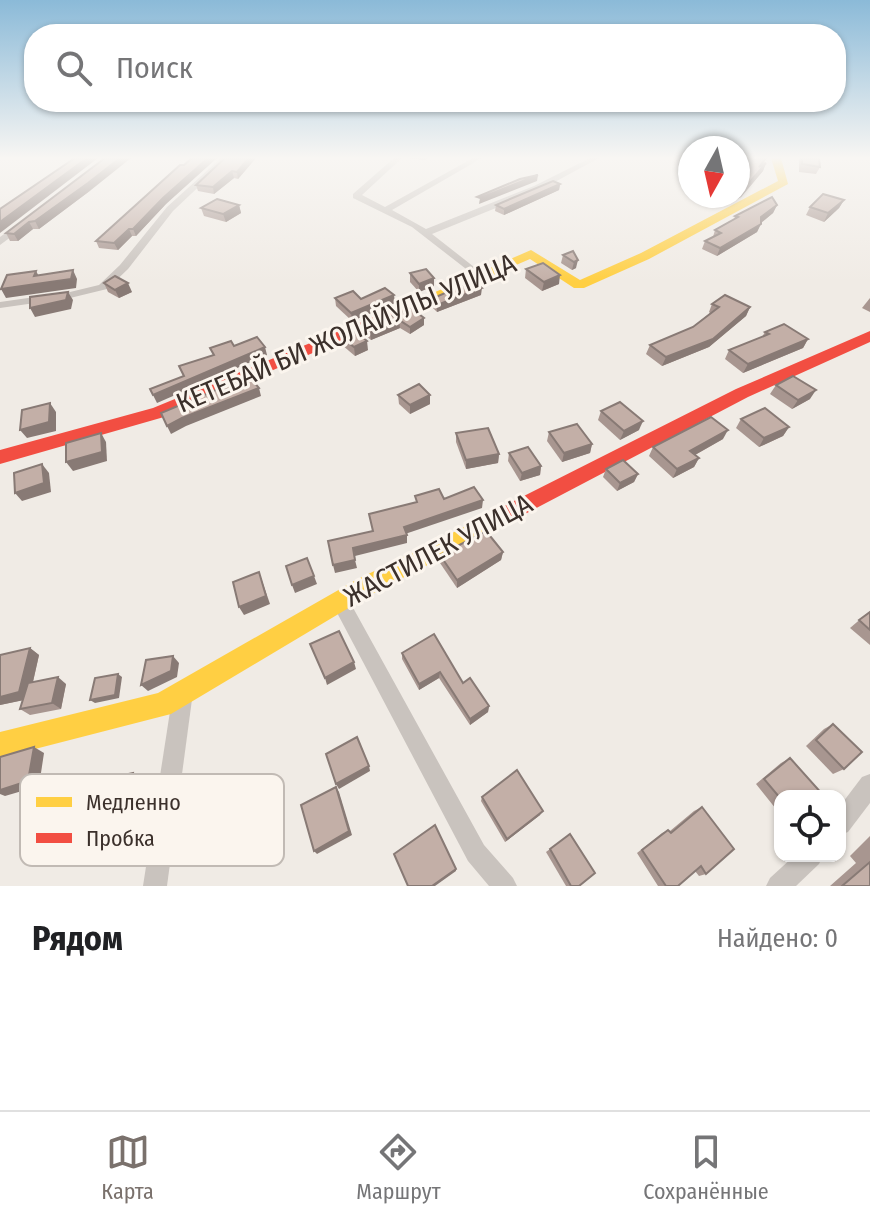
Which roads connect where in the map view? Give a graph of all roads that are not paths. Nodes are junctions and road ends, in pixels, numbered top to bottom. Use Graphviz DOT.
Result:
graph roads {
  1 [pos="180,199"];
  2 [pos="362,199"];
  3 [pos="405,199"];
  4 [pos="509,199"];
  5 [pos="751,199"];
  6 [pos="385,211"];
  7 [pos="36,214"];
  8 [pos="425,233"];
  9 [pos="0,242"];
  10 [pos="479,276"];
  11 [pos="0,305"];
  12 [pos="869,338"];
  13 [pos="0,457"];
  14 [pos="340,601"];
  15 [pos="183,692"];
  16 [pos="0,745"];
  17 [pos="171,774"];
  18 [pos="870,785"];
  19 [pos="846,816"];
  20 [pos="804,862"];
  21 [pos="158,866"];
  22 [pos="155,886"];
  23 [pos="505,886"];
  24 [pos="778,886"];
  1 -- 11 [label="street"];
  2 -- 6 [label="street"];
  3 -- 6 [label="street"];
  4 -- 8 [label="street"];
  5 -- 10 [label="street, КЕТЕБАЙ БИ ЖОЛАЙУЛЫ УЛИЦА"];
  6 -- 8 [label="street"];
  7 -- 9 [label="street"];
  8 -- 10 [label="street"];
  10 -- 13 [label="street, КЕТЕБАЙ БИ ЖОЛАЙУЛЫ УЛИЦА"];
  12 -- 14 [label="street, ЖАСТИЛЕК УЛИЦА"];
  14 -- 15 [label="street, ЖАСТИЛЕК УЛИЦА"];
  14 -- 23 [label="street"];
  15 -- 16 [label="street, ЖАСТИЛЕК УЛИЦА"];
  15 -- 17 [label="street"];
  18 -- 19 [label="street"];
  20 -- 24 [label="street"];
  21 -- 22 [label="street"];
}
